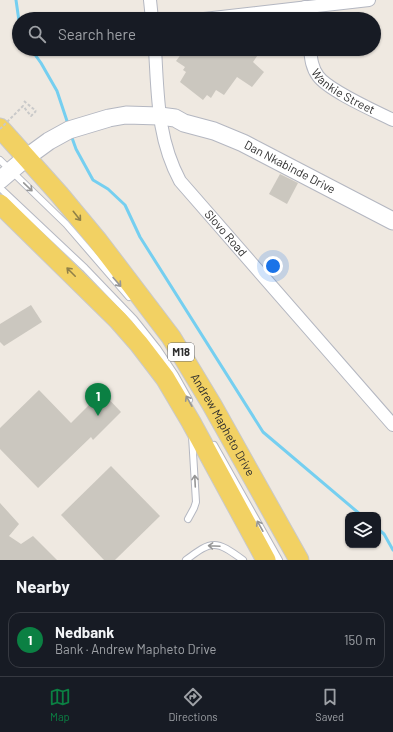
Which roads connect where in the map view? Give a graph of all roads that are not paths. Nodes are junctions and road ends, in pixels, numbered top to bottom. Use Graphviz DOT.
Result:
graph roads {
  1 [pos="150,0"];
  2 [pos="369,0"];
  3 [pos="151,12"];
  4 [pos="311,12"];
  5 [pos="156,56"];
  6 [pos="311,56"];
  7 [pos="161,120"];
  8 [pos="393,120"];
  9 [pos="0,129"];
  10 [pos="30,161"];
  11 [pos="4,183"];
  12 [pos="393,221"];
  13 [pos="133,302"];
  14 [pos="169,347"];
  15 [pos="199,397"];
  16 [pos="192,415"];
  17 [pos="393,424"];
  18 [pos="212,442"];
  19 [pos="188,519"];
  20 [pos="186,560"];
  21 [pos="243,560"];
  22 [pos="266,560"];
  23 [pos="279,560"];
  24 [pos="299,560"];
  1 -- 3 [label="street"];
  2 -- 4 [label="street"];
  5 -- 7 [label="street, Slovo Road"];
  6 -- 8 [label="street, Wankie Street"];
  7 -- 10 [label="street, Dan Nkabinde Drive"];
  7 -- 12 [label="street, Dan Nkabinde Drive"];
  7 -- 17 [label="street, Slovo Road"];
  9 -- 10 [label="main road, M18"];
  10 -- 11 [label="street, Dan Nkabinde Drive"];
  10 -- 24 [label="main road, Andrew Mapheto Drive / M18, one-way"];
  11 -- 13 [label="lane, one-way"];
  16 -- 11 [label="main road, M18, one-way"];
  14 -- 15 [label="lane"];
  19 -- 16 [label="lane, one-way"];
  16 -- 22 [label="main road, M18"];
  23 -- 18 [label="lane, one-way"];
  21 -- 20 [label="lane, one-way"];
}
